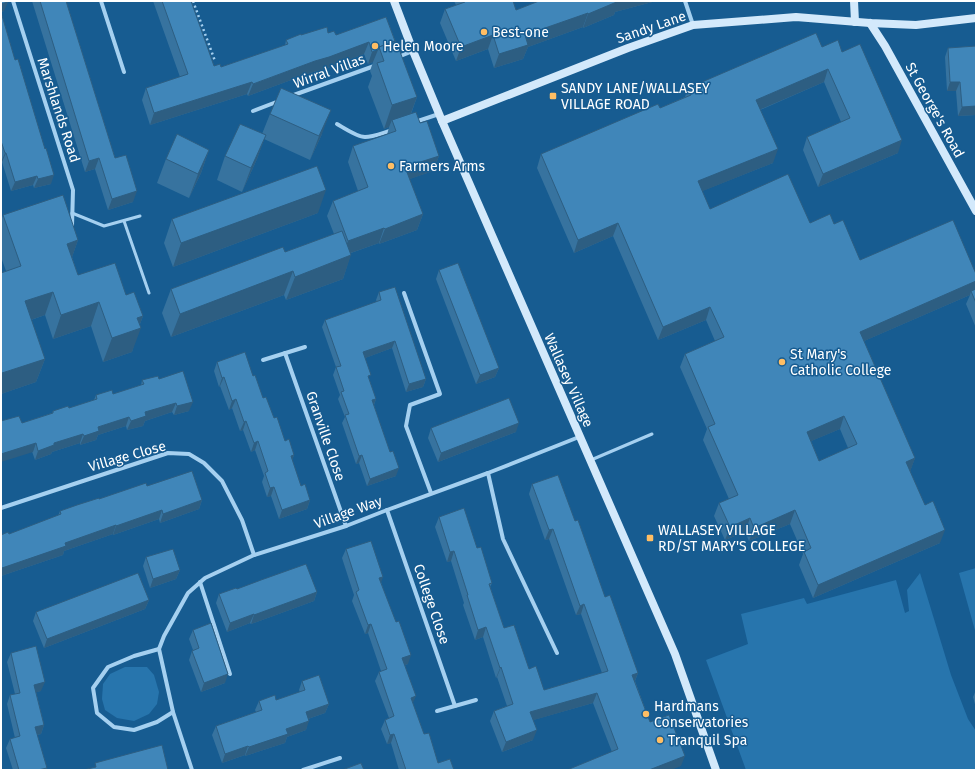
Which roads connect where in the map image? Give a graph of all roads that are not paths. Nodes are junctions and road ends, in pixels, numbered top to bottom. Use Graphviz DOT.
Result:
graph roads {
  1 [pos="13,1"];
  2 [pos="101,1"];
  3 [pos="394,1"];
  4 [pos="685,1"];
  5 [pos="854,1"];
  6 [pos="976,18"];
  7 [pos="855,22"];
  8 [pos="870,23"];
  9 [pos="693,25"];
  10 [pos="413,51"];
  11 [pos="391,59"];
  12 [pos="384,62"];
  13 [pos="124,72"];
  14 [pos="290,97"];
  15 [pos="282,100"];
  16 [pos="253,110"];
  17 [pos="440,118"];
  18 [pos="337,124"];
  19 [pos="411,124"];
  20 [pos="397,128"];
  21 [pos="976,210"];
  22 [pos="72,213"];
  23 [pos="140,216"];
  24 [pos="124,221"];
  25 [pos="72,228"];
  26 [pos="149,293"];
  27 [pos="404,293"];
  28 [pos="305,347"];
  29 [pos="285,353"];
  30 [pos="263,360"];
  31 [pos="652,434"];
  32 [pos="580,437"];
  33 [pos="590,461"];
  34 [pos="488,473"];
  35 [pos="432,493"];
  36 [pos="1,508"];
  37 [pos="387,510"];
  38 [pos="346,526"];
  39 [pos="254,555"];
  40 [pos="200,582"];
  41 [pos="159,649"];
  42 [pos="557,652"];
  43 [pos="230,674"];
  44 [pos="476,700"];
  45 [pos="455,706"];
  46 [pos="436,711"];
  47 [pos="172,712"];
  48 [pos="340,758"];
  49 [pos="192,770"];
  50 [pos="303,770"];
  51 [pos="716,770"];
  1 -- 22 [label="street, Marshlands Road"];
  2 -- 13 [label="street"];
  3 -- 10 [label="main road, Wallasey Village"];
  4 -- 9 [label="street"];
  5 -- 7 [label="main road"];
  6 -- 8 [label="main road, Sandy Lane"];
  7 -- 8 [label="main road, Sandy Lane"];
  7 -- 9 [label="main road, Sandy Lane"];
  8 -- 21 [label="main road, St George's Road"];
  9 -- 17 [label="main road, Sandy Lane"];
  10 -- 11 [label="street"];
  10 -- 17 [label="main road, Wallasey Village"];
  12 -- 14 [label="street, Wirral Villas"];
  15 -- 16 [label="street, Wirral Villas"];
  17 -- 19 [label="street"];
  17 -- 32 [label="main road, Wallasey Village"];
  18 -- 20 [label="street"];
  22 -- 24 [label="lane"];
  22 -- 25 [label="street, Marshlands Road"];
  23 -- 24 [label="lane"];
  24 -- 26 [label="lane"];
  27 -- 35 [label="street"];
  28 -- 29 [label="street"];
  29 -- 30 [label="street"];
  29 -- 38 [label="street, Granville Close"];
  31 -- 33 [label="lane"];
  32 -- 33 [label="main road, Wallasey Village"];
  32 -- 34 [label="street, Village Way"];
  33 -- 51 [label="main road, Wallasey Village"];
  34 -- 35 [label="street, Village Way"];
  34 -- 42 [label="street"];
  35 -- 37 [label="street, Village Way"];
  36 -- 39 [label="street, Village Close"];
  37 -- 38 [label="street, Village Way"];
  37 -- 45 [label="street, College Close"];
  38 -- 39 [label="street, Village Way"];
  39 -- 40 [label="street, Village Way"];
  40 -- 41 [label="street, Village Way"];
  40 -- 43 [label="street"];
  41 -- 47 [label="street"];
  41 -- 47 [label="street"];
  44 -- 45 [label="street"];
  45 -- 46 [label="street"];
  47 -- 49 [label="street"];
  48 -- 50 [label="street"];
}
